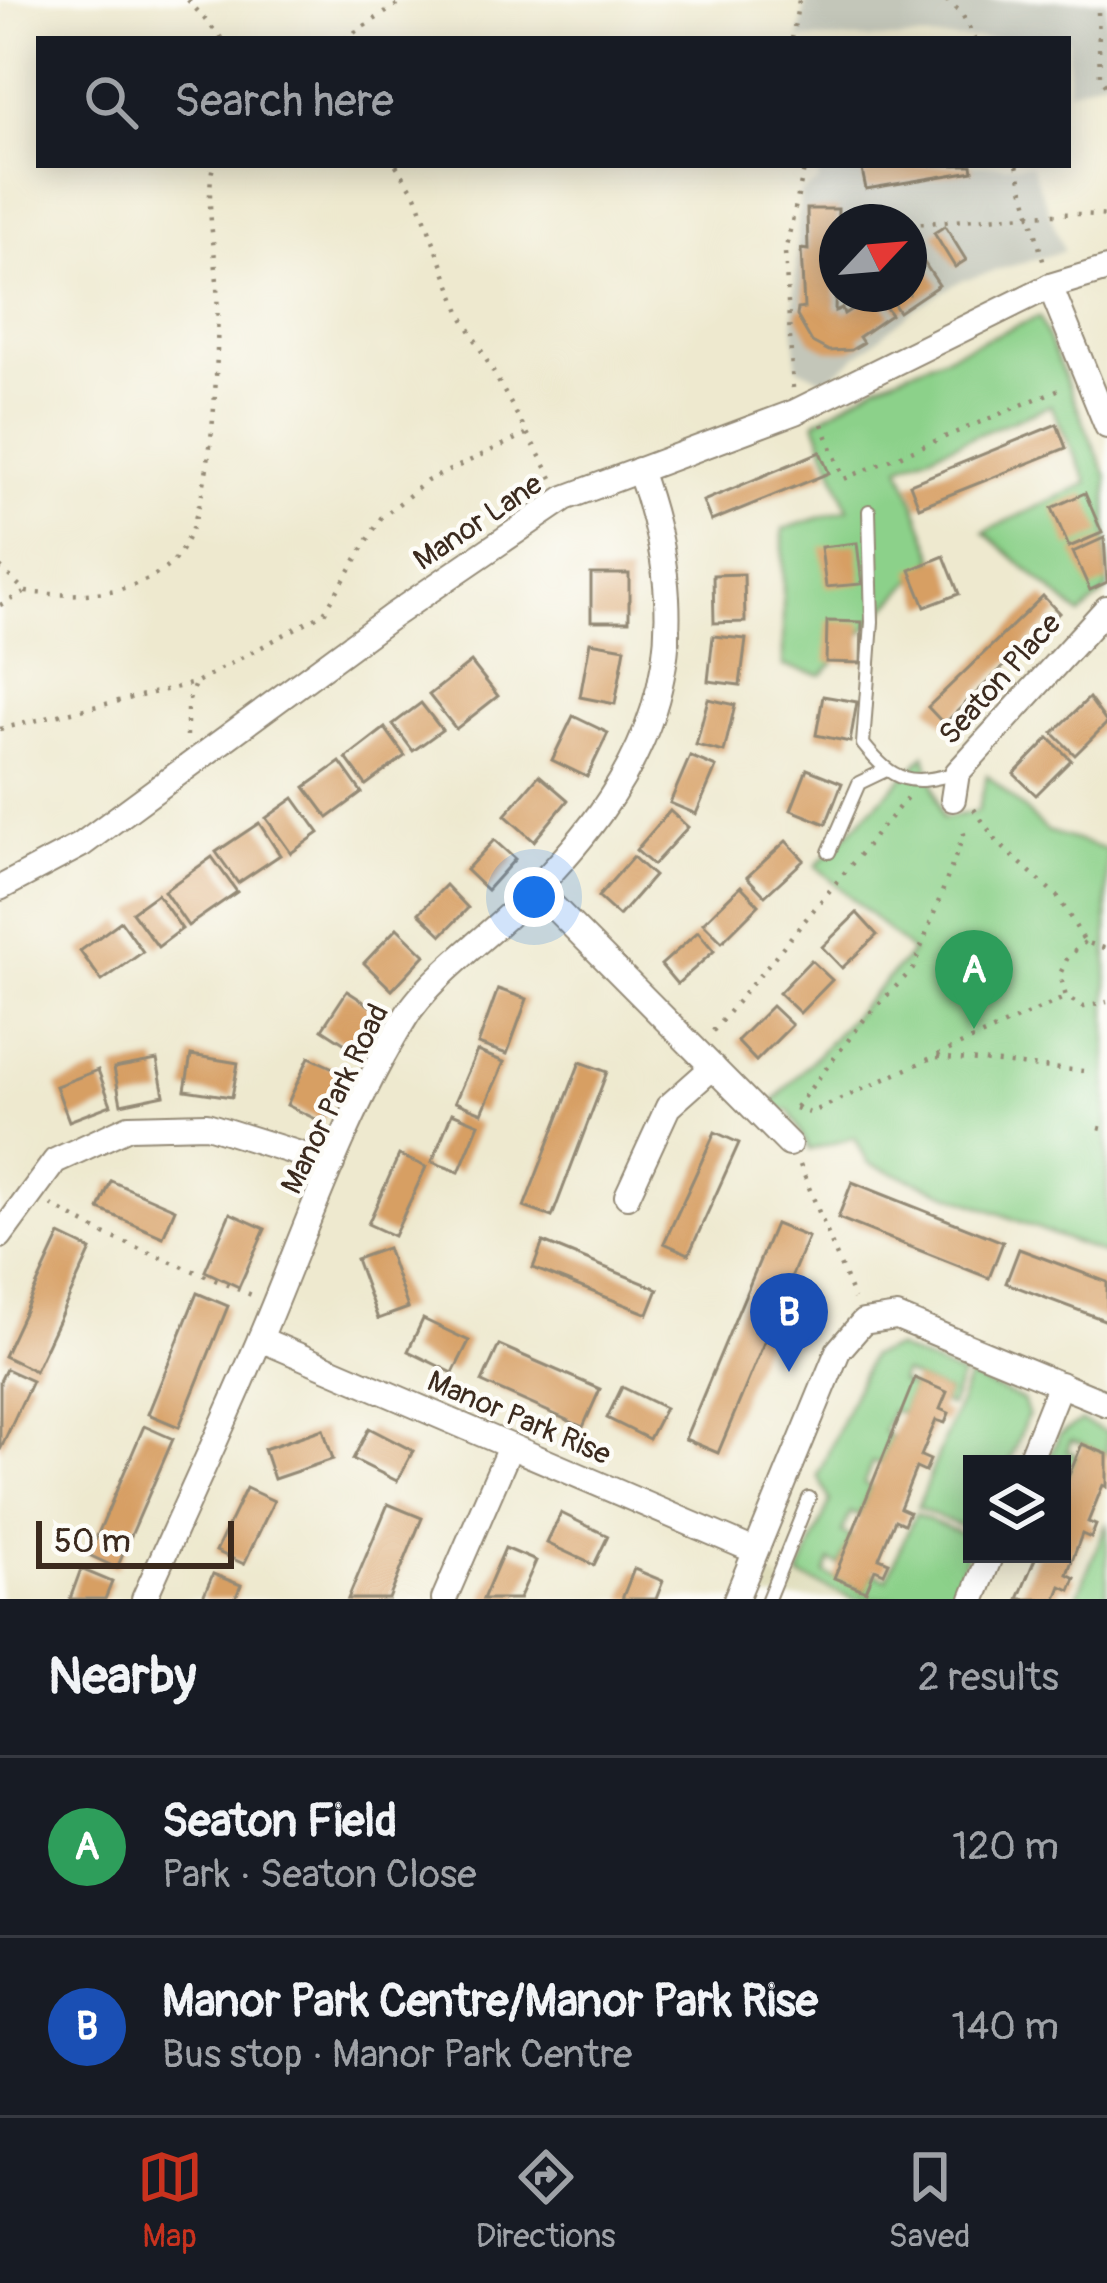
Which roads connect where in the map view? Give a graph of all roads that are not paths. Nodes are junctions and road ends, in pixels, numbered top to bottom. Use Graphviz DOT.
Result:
graph roads {
  1 [pos="1107,269"];
  2 [pos="1050,286"];
  3 [pos="1107,426"];
  4 [pos="639,470"];
  5 [pos="869,511"];
  6 [pos="1107,608"];
  7 [pos="884,771"];
  8 [pos="957,773"];
  9 [pos="953,799"];
  10 [pos="829,852"];
  11 [pos="0,888"];
  12 [pos="536,889"];
  13 [pos="713,1067"];
  14 [pos="782,1137"];
  15 [pos="332,1164"];
  16 [pos="626,1196"];
  17 [pos="0,1233"];
  18 [pos="260,1339"];
  19 [pos="1060,1384"];
  20 [pos="1107,1404"];
  21 [pos="510,1447"];
  22 [pos="1032,1455"];
  23 [pos="809,1498"];
  24 [pos="755,1551"];
  25 [pos="987,1563"];
  26 [pos="144,1599"];
  27 [pos="444,1599"];
  28 [pos="736,1599"];
  29 [pos="768,1599"];
  30 [pos="973,1599"];
  1 -- 2 [label="street, Manor Lane"];
  2 -- 3 [label="street"];
  2 -- 4 [label="street, Manor Lane"];
  4 -- 11 [label="street, Manor Lane"];
  4 -- 12 [label="street, Manor Park Road"];
  5 -- 7 [label="lane"];
  6 -- 8 [label="street, Seaton Place"];
  7 -- 8 [label="lane"];
  7 -- 10 [label="lane"];
  8 -- 9 [label="street, Seaton Place"];
  12 -- 13 [label="street"];
  12 -- 15 [label="street, Manor Park Road"];
  13 -- 14 [label="street"];
  13 -- 16 [label="street"];
  15 -- 17 [label="street"];
  15 -- 18 [label="street, Manor Park Road"];
  18 -- 21 [label="street, Manor Park Rise"];
  18 -- 26 [label="street, Manor Park Road"];
  19 -- 20 [label="street"];
  19 -- 22 [label="street"];
  19 -- 24 [label="street"];
  21 -- 24 [label="street, Manor Park Rise"];
  21 -- 27 [label="street"];
  23 -- 29 [label="lane"];
  24 -- 28 [label="street"];
  25 -- 30 [label="street"];
}
